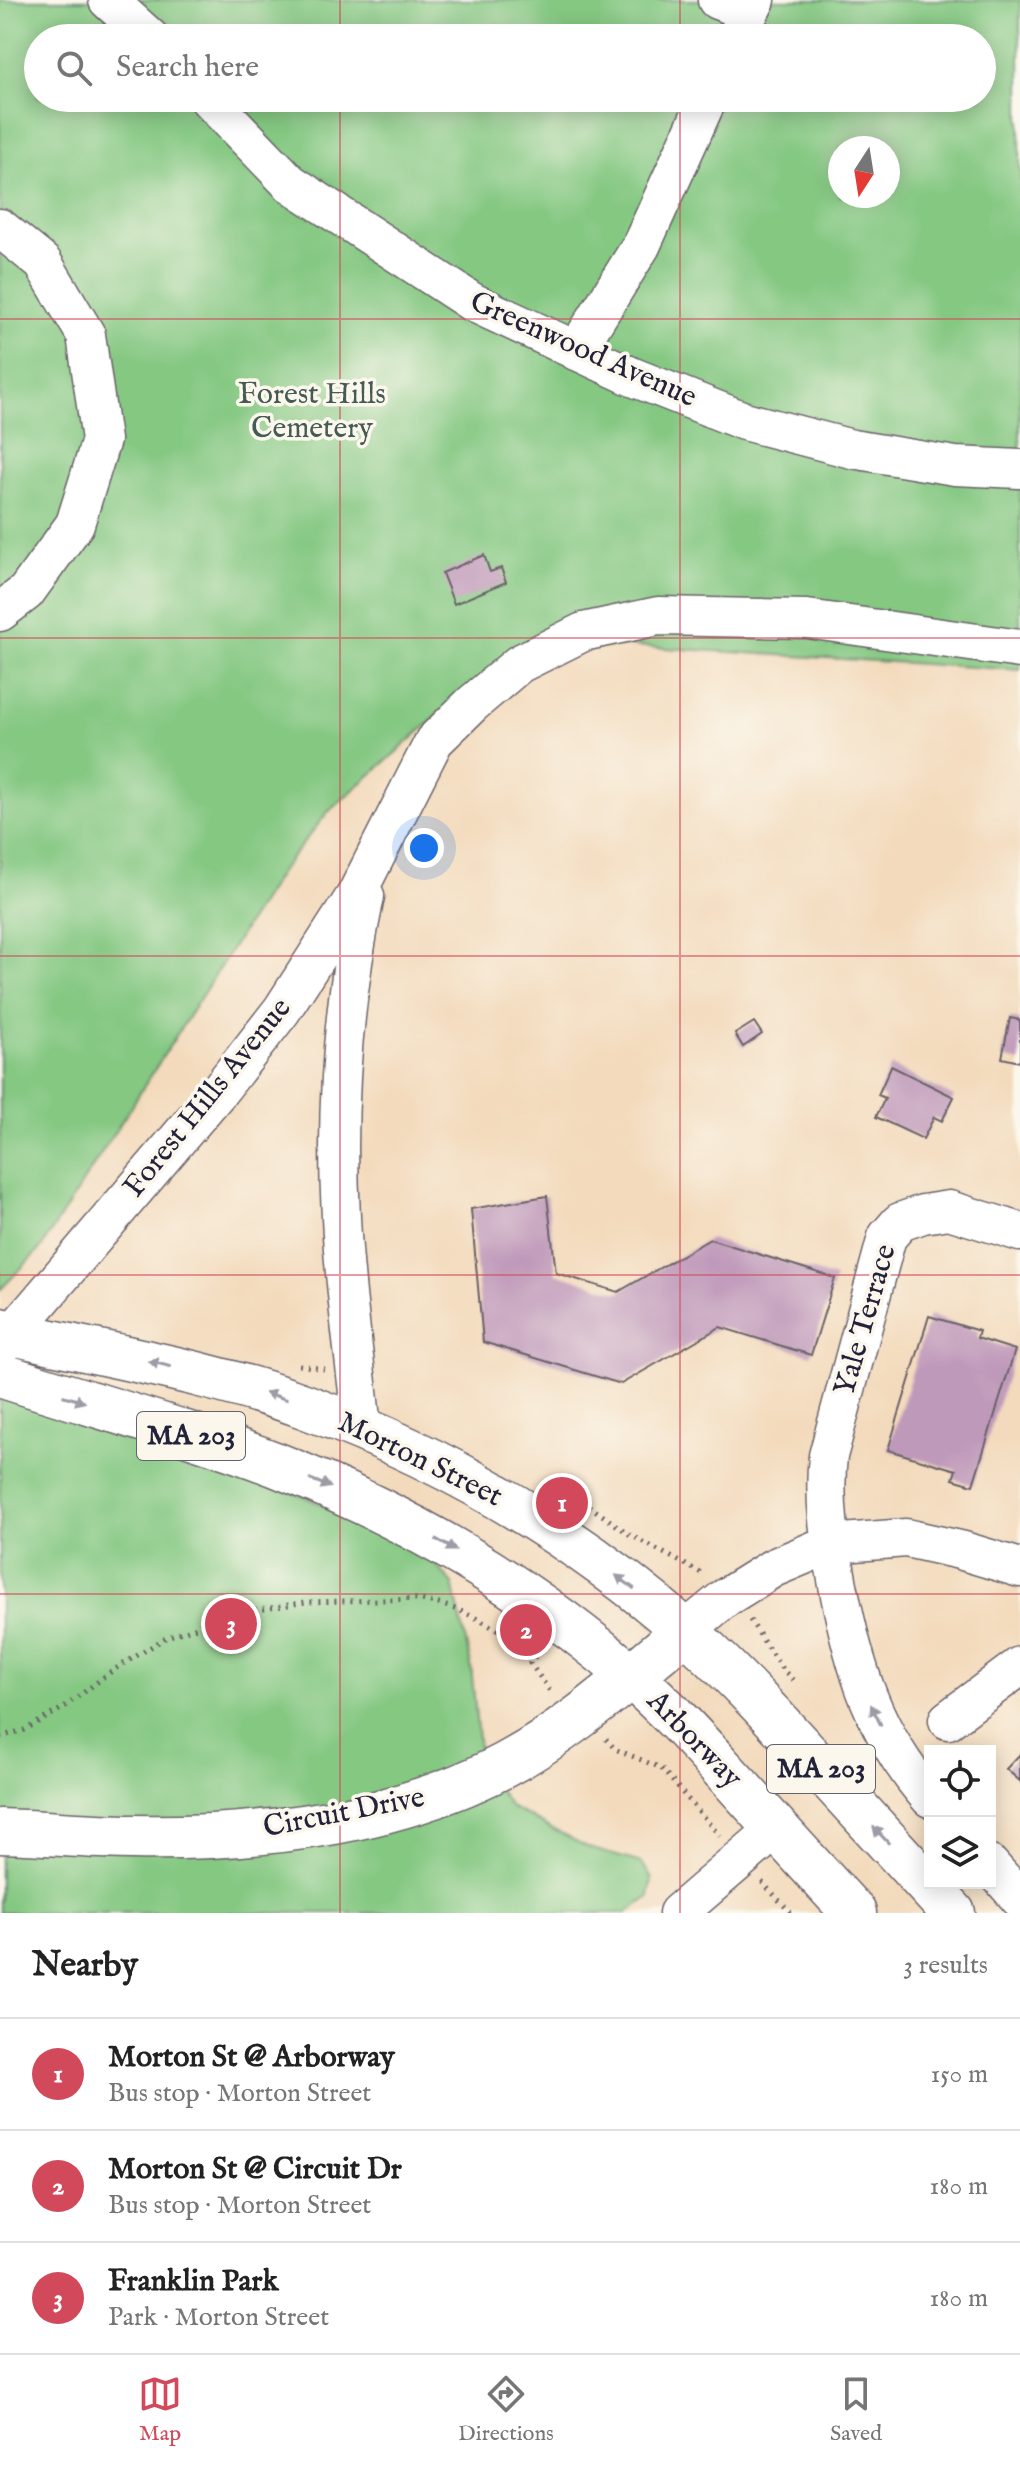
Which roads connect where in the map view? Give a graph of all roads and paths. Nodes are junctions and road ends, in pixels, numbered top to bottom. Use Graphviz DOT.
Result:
graph roads {
  1 [pos="108,0"];
  2 [pos="135,24"];
  3 [pos="222,112"];
  4 [pos="702,112"];
  5 [pos="0,228"];
  6 [pos="576,351"];
  7 [pos="1020,469"];
  8 [pos="0,612"];
  9 [pos="1020,649"];
  10 [pos="380,848"];
  11 [pos="1020,1232"];
  12 [pos="4,1337"];
  13 [pos="0,1375"];
  14 [pos="362,1429"];
  15 [pos="542,1478"];
  16 [pos="830,1544"];
  17 [pos="1020,1568"];
  18 [pos="709,1585"];
  19 [pos="741,1612"];
  20 [pos="685,1631"];
  21 [pos="547,1640"];
  22 [pos="540,1649"];
  23 [pos="1020,1666"];
  24 [pos="630,1676"];
  25 [pos="793,1680"];
  26 [pos="551,1694"];
  27 [pos="948,1720"];
  28 [pos="0,1737"];
  29 [pos="608,1741"];
  30 [pos="924,1792"];
  31 [pos="777,1828"];
  32 [pos="0,1831"];
  33 [pos="729,1846"];
  34 [pos="996,1872"];
  35 [pos="760,1880"];
  36 [pos="1020,1899"];
  37 [pos="678,1913"];
  38 [pos="791,1913"];
  39 [pos="854,1913"];
  40 [pos="953,1913"];
  1 -- 2 [label="street"];
  3 -- 6 [label="street, Greenwood Avenue"];
  4 -- 6 [label="street"];
  5 -- 8 [label="street"];
  6 -- 7 [label="street, Greenwood Avenue"];
  9 -- 10 [label="street, Forest Hills Avenue"];
  10 -- 12 [label="street, Forest Hills Avenue"];
  10 -- 14 [label="street, Forest Hills Avenue"];
  11 -- 16 [label="street, Yale Terrace"];
  14 -- 12 [label="main road, Morton Street / MA 203, one-way"];
  13 -- 24 [label="main road, Morton Street / MA 203, one-way"];
  20 -- 14 [label="main road, Morton Street / MA 203, one-way"];
  15 -- 18 [label="path, Morton Street"];
  16 -- 17 [label="street"];
  16 -- 20 [label="street"];
  30 -- 16 [label="street, one-way"];
  19 -- 25 [label="path"];
  20 -- 24 [label="main road, Circuit Drive"];
  40 -- 20 [label="main road, MA 203, one-way"];
  21 -- 22 [label="path"];
  22 -- 26 [label="path"];
  22 -- 28 [label="path"];
  23 -- 27 [label="street"];
  24 -- 31 [label="main road, Arborway / MA 203"];
  24 -- 32 [label="main road, Circuit Drive"];
  29 -- 33 [label="path"];
  31 -- 37 [label="street"];
  31 -- 39 [label="main road, Arborway / MA 203"];
  34 -- 36 [label="street"];
  35 -- 38 [label="path"];
}
